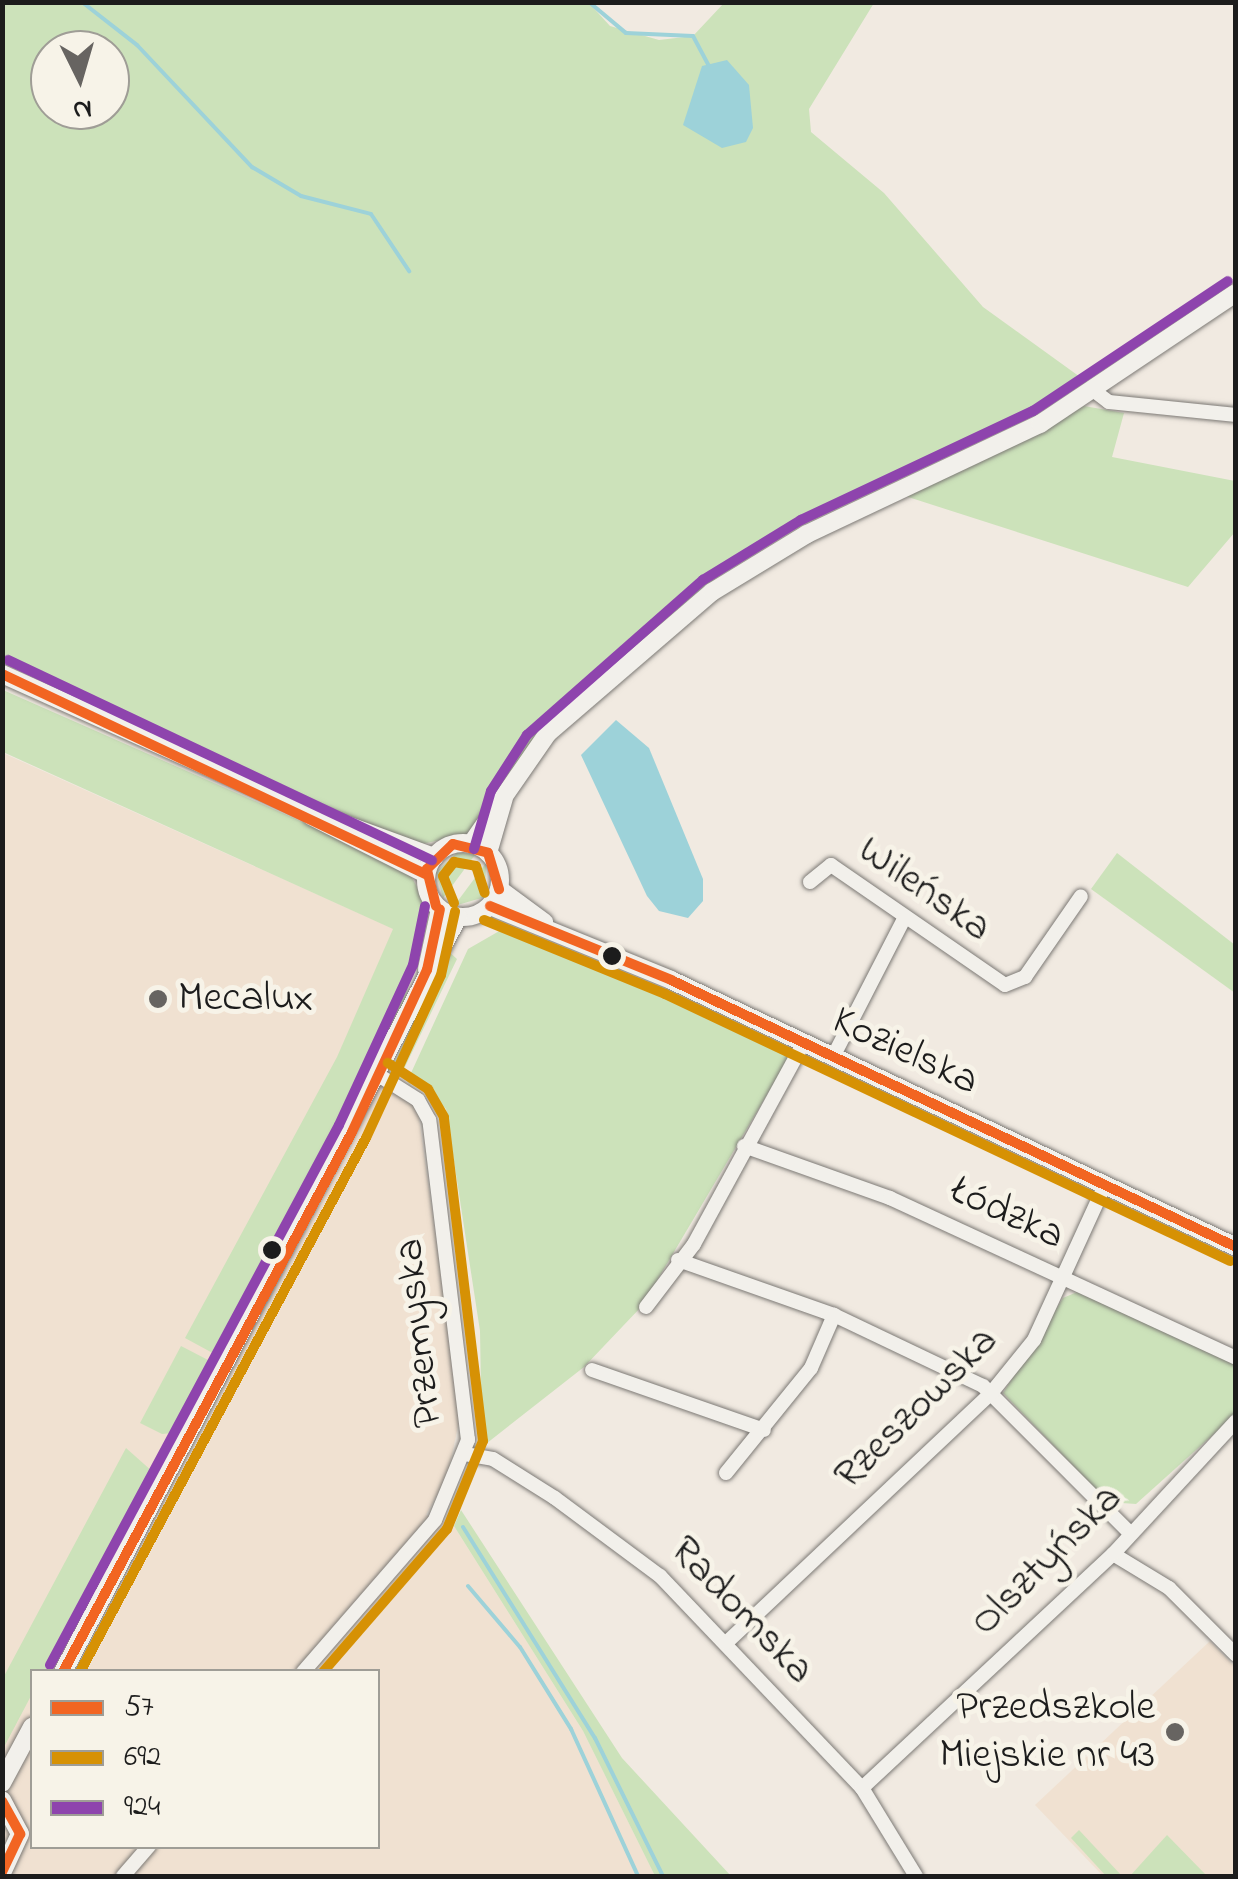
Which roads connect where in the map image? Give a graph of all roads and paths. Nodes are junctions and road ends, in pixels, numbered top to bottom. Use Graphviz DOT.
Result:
graph roads {
  1 [pos="1236,294"];
  2 [pos="1093,390"];
  3 [pos="1236,415"];
  4 [pos="2,674"];
  5 [pos="480,848"];
  6 [pos="430,865"];
  7 [pos="810,882"];
  8 [pos="1081,896"];
  9 [pos="495,897"];
  10 [pos="440,910"];
  11 [pos="458,917"];
  12 [pos="904,919"];
  13 [pos="427,970"];
  14 [pos="804,1042"];
  15 [pos="833,1056"];
  16 [pos="380,1076"];
  17 [pos="744,1146"];
  18 [pos="1104,1185"];
  19 [pos="1236,1247"];
  20 [pos="678,1260"];
  21 [pos="1063,1279"];
  22 [pos="646,1308"];
  23 [pos="834,1315"];
  24 [pos="1236,1358"];
  25 [pos="592,1370"];
  26 [pos="992,1392"];
  27 [pos="1236,1422"];
  28 [pos="764,1430"];
  29 [pos="465,1454"];
  30 [pos="726,1473"];
  31 [pos="1105,1506"];
  32 [pos="1150,1506"];
  33 [pos="1126,1530"];
  34 [pos="1114,1554"];
  35 [pos="726,1643"];
  36 [pos="1236,1655"];
  37 [pos="65,1669"];
  38 [pos="306,1669"];
  39 [pos="30,1732"];
  40 [pos="2,1783"];
  41 [pos="862,1788"];
  42 [pos="2,1800"];
  43 [pos="146,1849"];
  44 [pos="5,1874"];
  45 [pos="123,1876"];
  46 [pos="916,1876"];
  1 -- 2 [label="street"];
  2 -- 3 [label="street"];
  2 -- 5 [label="street"];
  4 -- 6 [label="street"];
  5 -- 6 [label="street"];
  5 -- 9 [label="street"];
  6 -- 10 [label="street"];
  7 -- 12 [label="street, Wileńska"];
  8 -- 12 [label="street, Wileńska"];
  9 -- 11 [label="street"];
  9 -- 14 [label="street, Kozielska"];
  10 -- 11 [label="street"];
  10 -- 13 [label="street"];
  11 -- 13 [label="street"];
  12 -- 15 [label="street"];
  13 -- 16 [label="street"];
  14 -- 15 [label="street, Kozielska"];
  14 -- 17 [label="street"];
  15 -- 18 [label="street, Kozielska"];
  16 -- 29 [label="street, Przemyska"];
  16 -- 37 [label="street"];
  17 -- 20 [label="street"];
  17 -- 21 [label="street, Łódzka"];
  18 -- 19 [label="street, Kozielska"];
  18 -- 21 [label="street, Rzeszowska"];
  20 -- 22 [label="street"];
  20 -- 23 [label="street"];
  21 -- 24 [label="street, Łódzka"];
  21 -- 26 [label="street, Rzeszowska"];
  23 -- 26 [label="street"];
  23 -- 28 [label="street"];
  25 -- 28 [label="street"];
  26 -- 31 [label="street"];
  26 -- 35 [label="street, Rzeszowska"];
  27 -- 32 [label="street, Olsztyńska"];
  28 -- 30 [label="street"];
  29 -- 35 [label="street, Radomska"];
  29 -- 38 [label="street, Przemyska"];
  31 -- 32 [label="street"];
  31 -- 33 [label="street"];
  32 -- 33 [label="street, Olsztyńska"];
  33 -- 34 [label="street, Olsztyńska"];
  34 -- 36 [label="street"];
  34 -- 41 [label="street, Olsztyńska"];
  35 -- 41 [label="street, Radomska"];
  39 -- 40 [label="street"];
  41 -- 46 [label="street, Radomska"];
  42 -- 44 [label="street"];
  43 -- 45 [label="street"];
}
